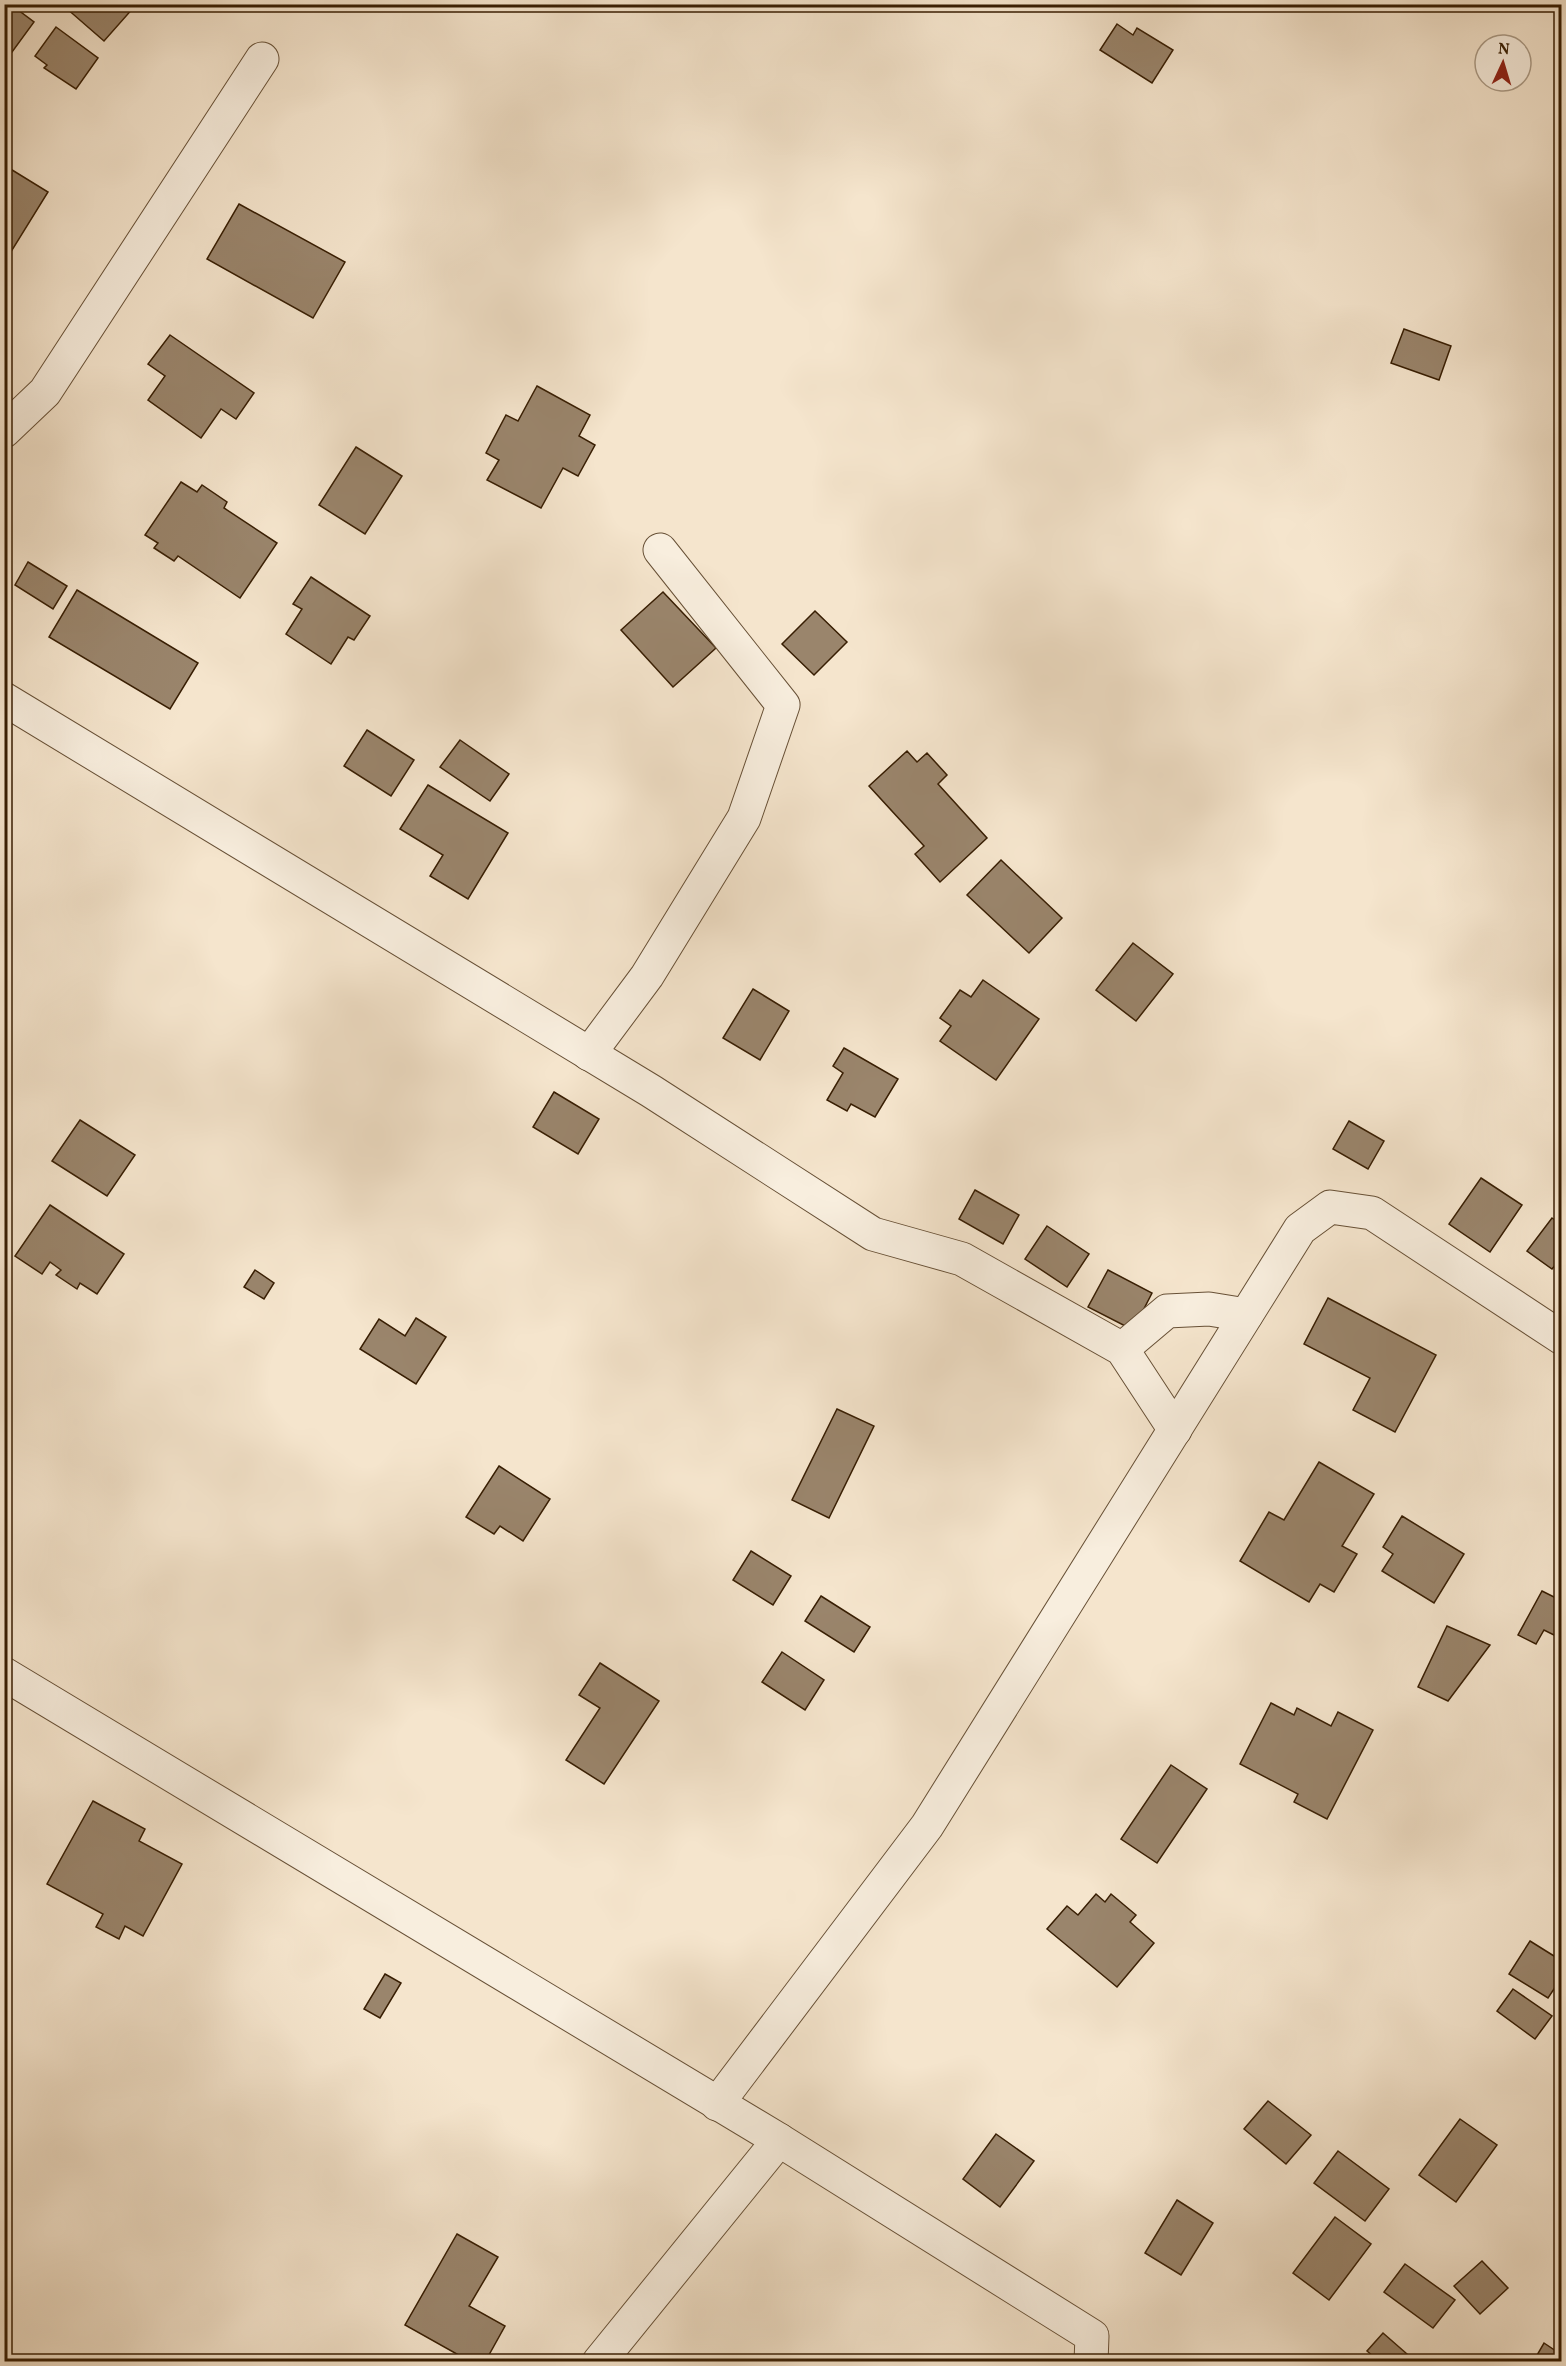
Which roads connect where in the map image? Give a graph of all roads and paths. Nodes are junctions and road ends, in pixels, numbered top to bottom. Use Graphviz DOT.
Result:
graph roads {
  1 [pos="262,59"];
  2 [pos="4,431"];
  3 [pos="660,550"];
  4 [pos="4,699"];
  5 [pos="589,1054"];
  6 [pos="1246,1315"];
  7 [pos="1562,1338"];
  8 [pos="1122,1349"];
  9 [pos="1175,1430"];
  10 [pos="4,1674"];
  11 [pos="717,2104"];
  12 [pos="779,2140"];
  13 [pos="599,2361"];
  14 [pos="1092,2361"];
  1 -- 2 [label="street"];
  3 -- 5 [label="street"];
  4 -- 5 [label="street"];
  5 -- 8 [label="street"];
  6 -- 7 [label="street"];
  6 -- 8 [label="street"];
  6 -- 9 [label="street"];
  8 -- 9 [label="street"];
  9 -- 11 [label="street"];
  10 -- 11 [label="street"];
  11 -- 12 [label="street"];
  12 -- 13 [label="street"];
  12 -- 14 [label="street"];
}
